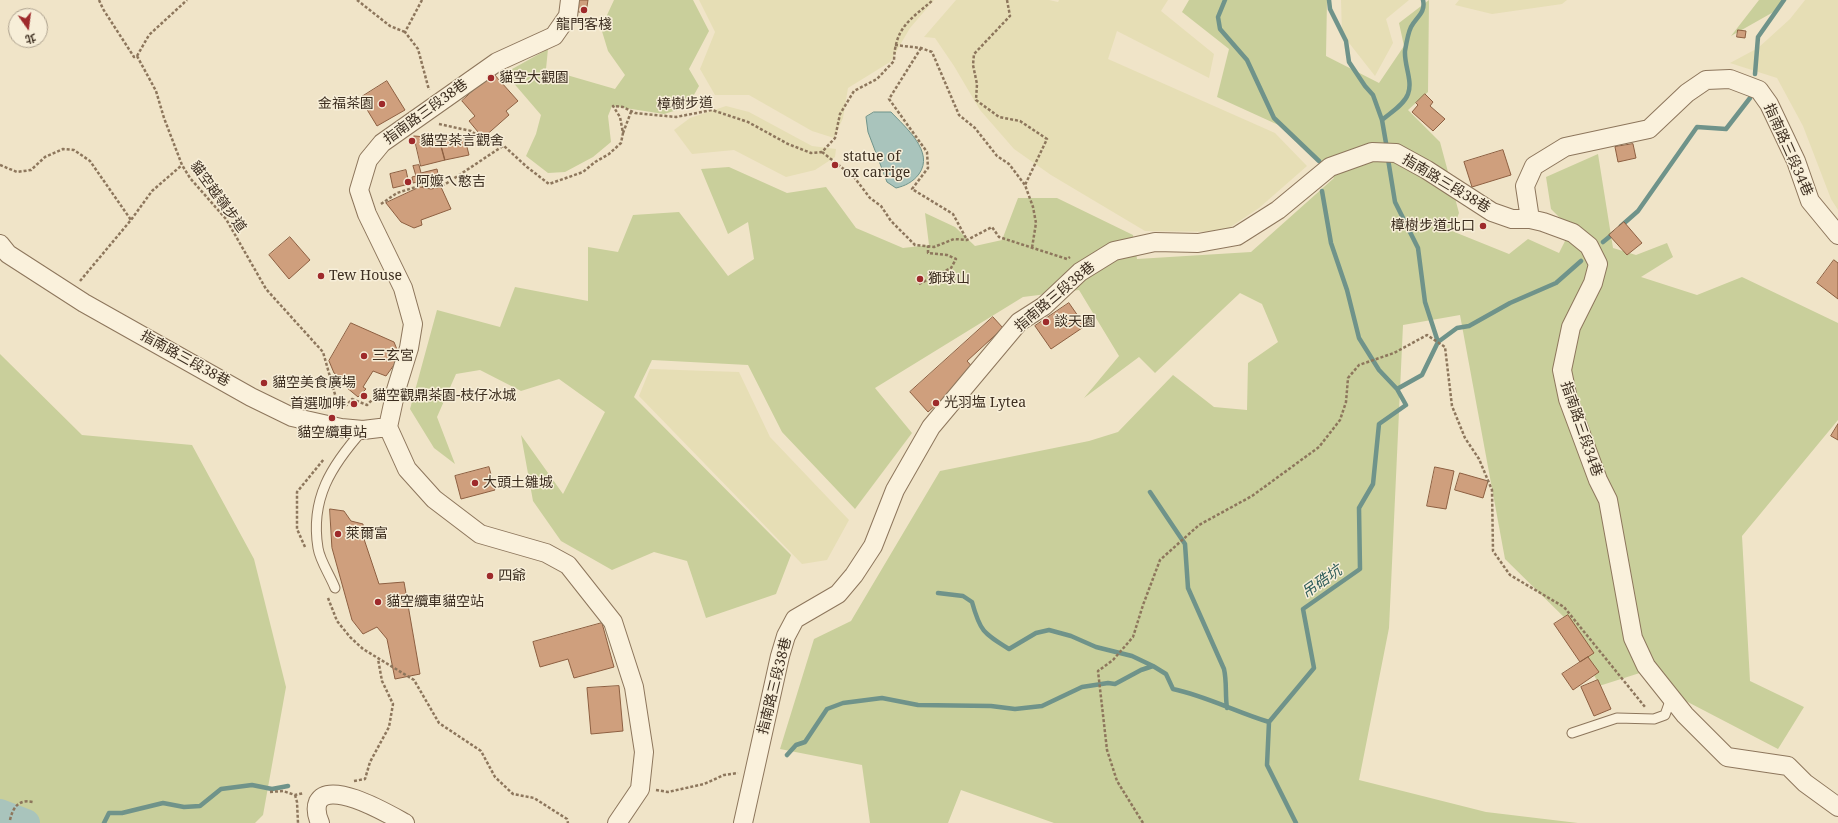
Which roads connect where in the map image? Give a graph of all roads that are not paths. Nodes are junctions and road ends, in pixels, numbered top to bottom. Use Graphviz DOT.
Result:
graph roads {
  1 [pos="570,0"];
  2 [pos="1530,219"];
  3 [pos="1838,235"];
  4 [pos="0,244"];
  5 [pos="388,427"];
  6 [pos="363,430"];
  7 [pos="335,588"];
  8 [pos="1671,698"];
  9 [pos="1572,733"];
  10 [pos="1838,807"];
  11 [pos="320,823"];
  12 [pos="405,823"];
  13 [pos="618,823"];
  14 [pos="743,823"];
  1 -- 5 [label="street, 指南路三段38巷"];
  2 -- 3 [label="street, 指南路三段34巷"];
  2 -- 8 [label="street, 指南路三段34巷"];
  2 -- 14 [label="street, 指南路三段38巷"];
  4 -- 6 [label="street, 指南路三段38巷"];
  5 -- 6 [label="street, 指南路三段38巷"];
  5 -- 13 [label="street"];
  6 -- 7 [label="lane"];
  8 -- 9 [label="lane"];
  8 -- 10 [label="street, 指南路三段34巷"];
  11 -- 12 [label="street"];
}
